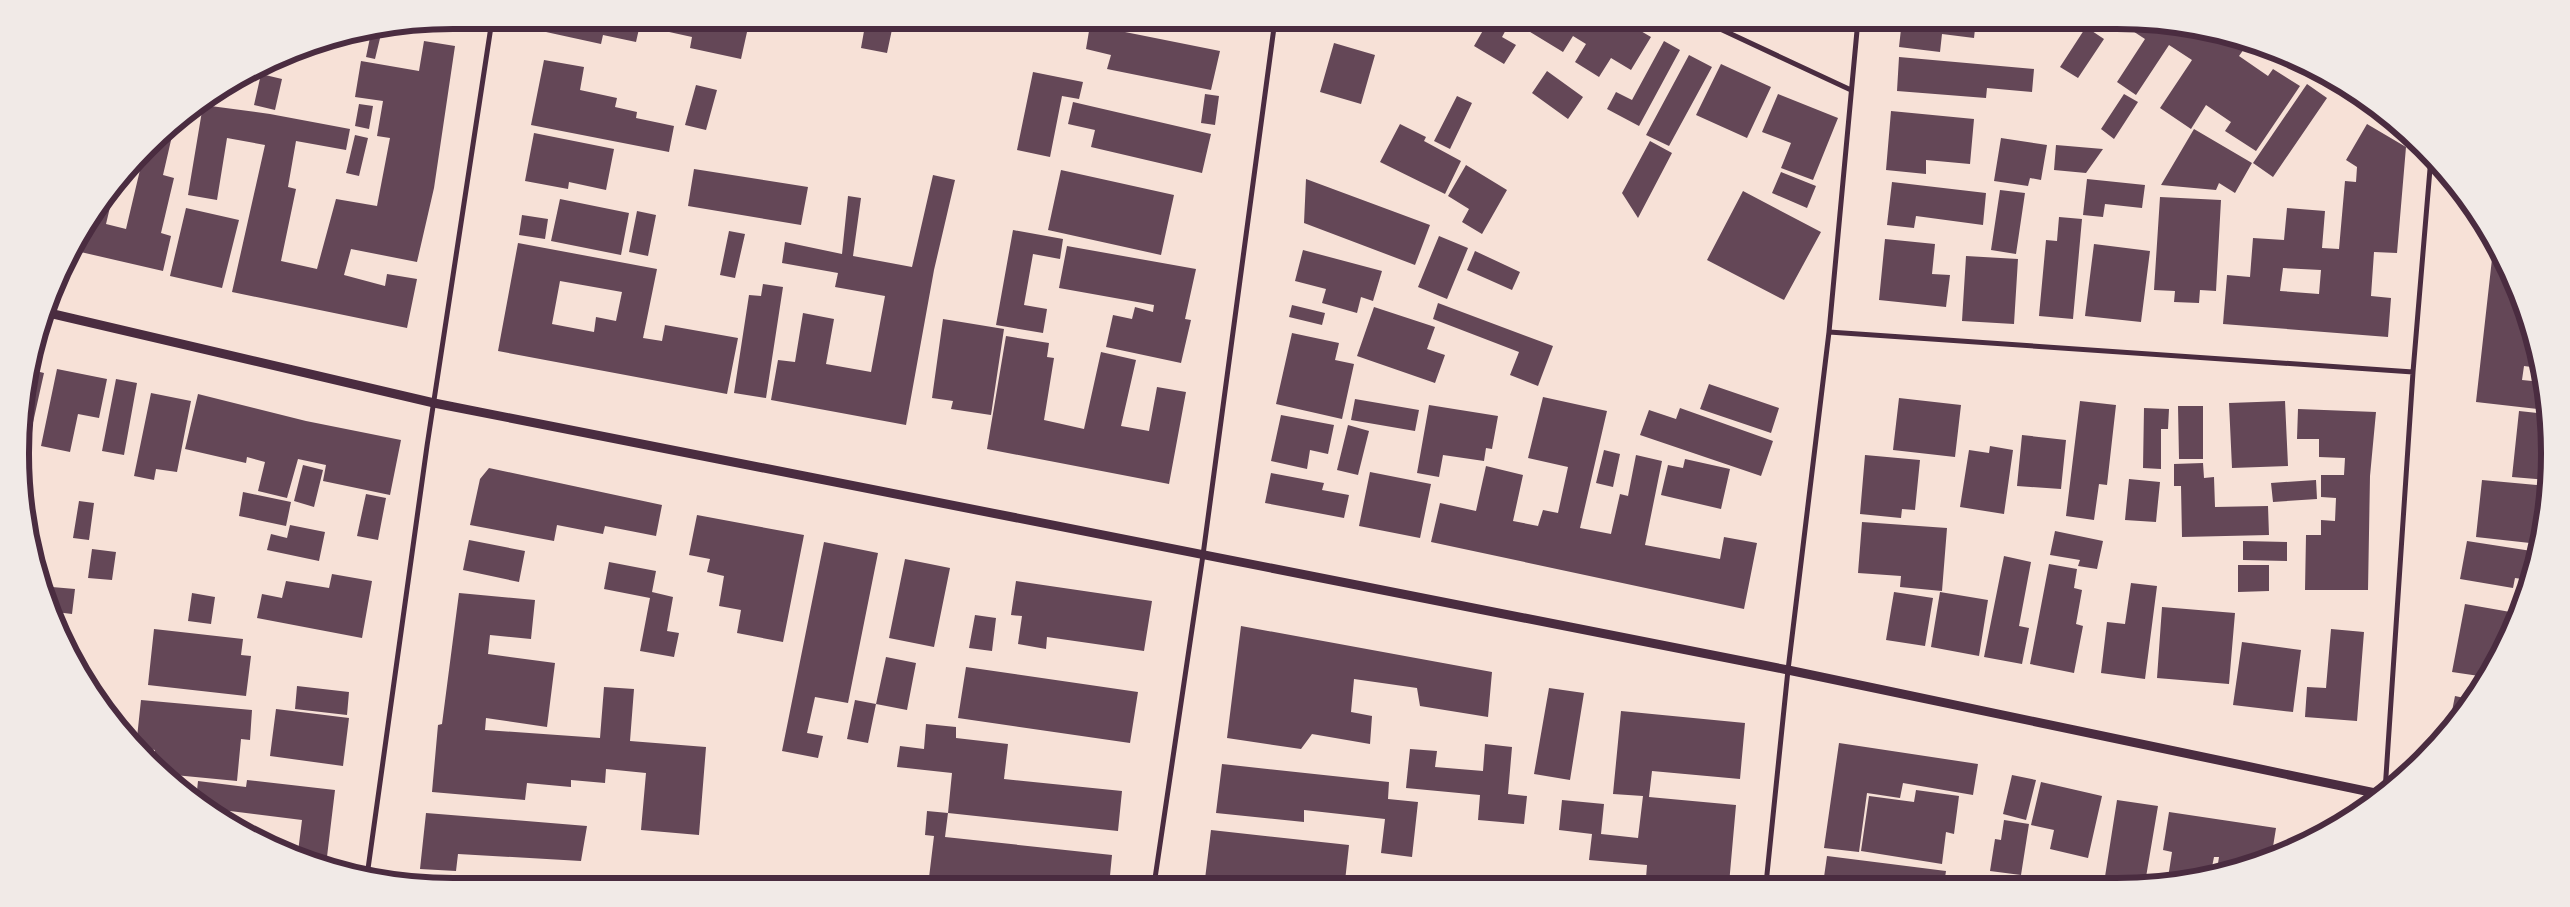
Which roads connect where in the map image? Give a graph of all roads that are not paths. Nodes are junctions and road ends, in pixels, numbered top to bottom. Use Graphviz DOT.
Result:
graph roads {
  1 [pos="491,29"];
  2 [pos="1274,29"];
  3 [pos="1720,29"];
  4 [pos="1857,29"];
  5 [pos="1851,90"];
  6 [pos="2430,167"];
  7 [pos="52,314"];
  8 [pos="1828,332"];
  9 [pos="2413,372"];
  10 [pos="434,403"];
  11 [pos="1203,555"];
  12 [pos="1788,670"];
  13 [pos="2386,782"];
  14 [pos="2372,792"];
  15 [pos="368,869"];
  16 [pos="1155,878"];
  17 [pos="1767,878"];
  1 -- 10 [label="street"];
  2 -- 11 [label="street"];
  3 -- 5 [label="street"];
  4 -- 5 [label="street"];
  5 -- 8 [label="street"];
  6 -- 9 [label="street"];
  7 -- 10 [label="street"];
  8 -- 9 [label="street"];
  8 -- 12 [label="street"];
  9 -- 13 [label="street"];
  10 -- 11 [label="street"];
  10 -- 15 [label="street"];
  11 -- 12 [label="street"];
  11 -- 16 [label="street"];
  12 -- 14 [label="street"];
  12 -- 17 [label="street"];
}
